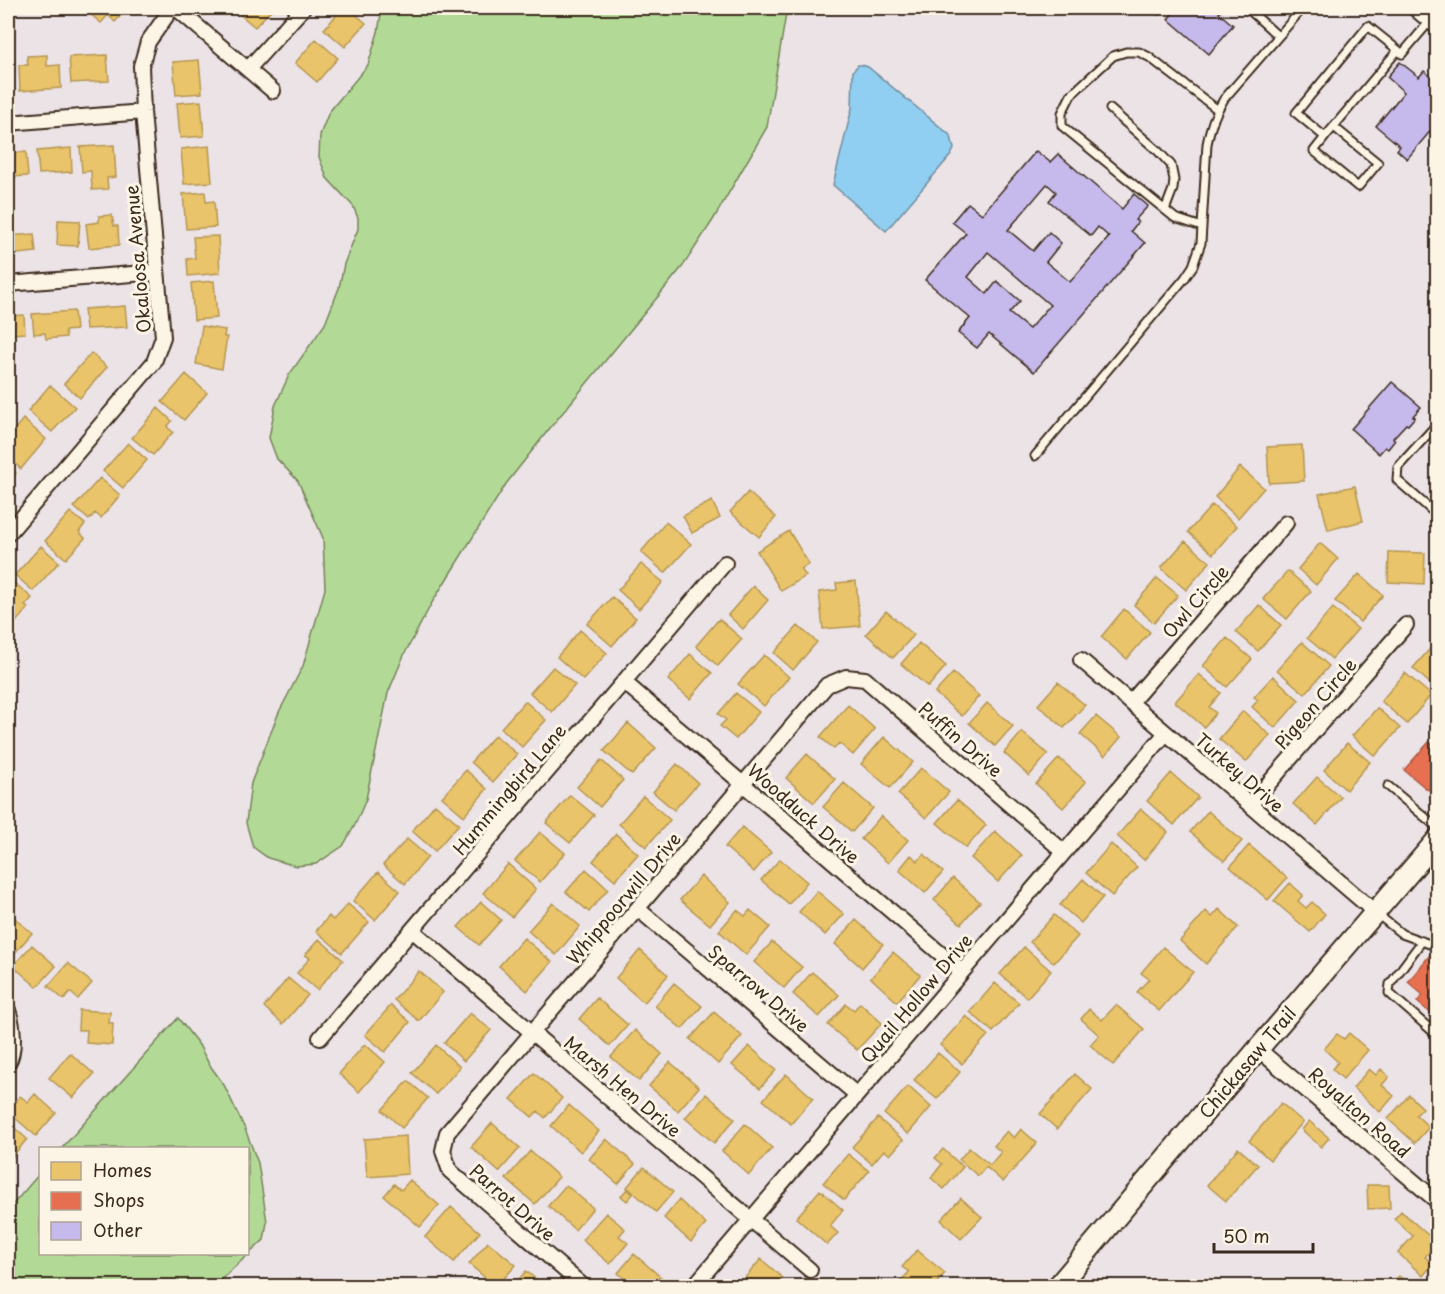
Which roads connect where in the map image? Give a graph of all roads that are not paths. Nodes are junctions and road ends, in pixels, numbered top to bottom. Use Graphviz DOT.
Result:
graph roads {
  1 [pos="174,8"];
  2 [pos="303,8"];
  3 [pos="1247,8"];
  4 [pos="1303,8"];
  5 [pos="1429,17"];
  6 [pos="1278,36"];
  7 [pos="1398,50"];
  8 [pos="248,69"];
  9 [pos="273,91"];
  10 [pos="1110,109"];
  11 [pos="1218,110"];
  12 [pos="143,112"];
  13 [pos="8,123"];
  14 [pos="1334,127"];
  15 [pos="1325,137"];
  16 [pos="1165,210"];
  17 [pos="1202,227"];
  18 [pos="157,272"];
  19 [pos="8,284"];
  20 [pos="1437,423"];
  21 [pos="1035,456"];
  22 [pos="1437,516"];
  23 [pos="1286,523"];
  24 [pos="8,534"];
  25 [pos="725,562"];
  26 [pos="1406,625"];
  27 [pos="1081,660"];
  28 [pos="624,682"];
  29 [pos="827,686"];
  30 [pos="1131,702"];
  31 [pos="1166,733"];
  32 [pos="743,784"];
  33 [pos="1388,786"];
  34 [pos="1250,805"];
  35 [pos="1437,828"];
  36 [pos="1437,839"];
  37 [pos="1064,852"];
  38 [pos="638,909"];
  39 [pos="1375,912"];
  40 [pos="412,930"];
  41 [pos="1422,941"];
  42 [pos="1437,946"];
  43 [pos="962,972"];
  44 [pos="8,1010"];
  45 [pos="533,1033"];
  46 [pos="1437,1036"];
  47 [pos="320,1038"];
  48 [pos="1258,1049"];
  49 [pos="8,1063"];
  50 [pos="857,1095"];
  51 [pos="447,1133"];
  52 [pos="1437,1202"];
  53 [pos="752,1219"];
  54 [pos="810,1270"];
  55 [pos="583,1287"];
  56 [pos="694,1287"];
  57 [pos="1058,1287"];
  1 -- 8 [label="street"];
  1 -- 12 [label="street, Okaloosa Avenue"];
  2 -- 8 [label="street"];
  3 -- 6 [label="lane"];
  4 -- 6 [label="lane"];
  5 -- 7 [label="lane"];
  6 -- 11 [label="lane"];
  7 -- 14 [label="lane"];
  7 -- 15 [label="lane"];
  8 -- 9 [label="street"];
  10 -- 16 [label="lane"];
  11 -- 16 [label="lane"];
  11 -- 17 [label="lane"];
  12 -- 13 [label="street"];
  12 -- 18 [label="street, Okaloosa Avenue"];
  14 -- 15 [label="lane"];
  14 -- 15 [label="lane"];
  16 -- 17 [label="lane"];
  17 -- 21 [label="lane"];
  18 -- 19 [label="street"];
  18 -- 24 [label="street, Okaloosa Avenue"];
  20 -- 22 [label="lane"];
  23 -- 30 [label="street, Owl Circle"];
  25 -- 28 [label="street, Hummingbird Lane"];
  26 -- 34 [label="street, Pigeon Circle"];
  27 -- 30 [label="street, Turkey Drive"];
  28 -- 32 [label="street, Woodduck Drive"];
  28 -- 40 [label="street, Hummingbird Lane"];
  29 -- 32 [label="street, Whippoorwill Drive"];
  29 -- 37 [label="street, Puffin Drive"];
  30 -- 31 [label="street, Turkey Drive"];
  31 -- 34 [label="street, Turkey Drive"];
  31 -- 37 [label="street, Quail Hollow Drive"];
  32 -- 38 [label="street, Whippoorwill Drive"];
  32 -- 43 [label="street, Woodduck Drive"];
  33 -- 35 [label="lane"];
  34 -- 39 [label="street, Turkey Drive"];
  36 -- 39 [label="street, Chickasaw Trail"];
  37 -- 43 [label="street, Quail Hollow Drive"];
  38 -- 45 [label="street, Whippoorwill Drive"];
  38 -- 50 [label="street, Sparrow Drive"];
  39 -- 41 [label="lane"];
  39 -- 48 [label="street, Chickasaw Trail"];
  40 -- 45 [label="street, Marsh Hen Drive"];
  40 -- 47 [label="street, Hummingbird Lane"];
  41 -- 42 [label="lane"];
  41 -- 46 [label="lane"];
  43 -- 50 [label="street, Quail Hollow Drive"];
  44 -- 49 [label="street"];
  45 -- 51 [label="street, Whippoorwill Drive"];
  45 -- 53 [label="street, Marsh Hen Drive"];
  48 -- 52 [label="street, Royalton Road"];
  48 -- 57 [label="street, Chickasaw Trail"];
  50 -- 53 [label="street, Quail Hollow Drive"];
  51 -- 55 [label="street, Parrot Drive"];
  53 -- 54 [label="street, Marsh Hen Drive"];
  53 -- 56 [label="street, Quail Hollow Drive"];
}
